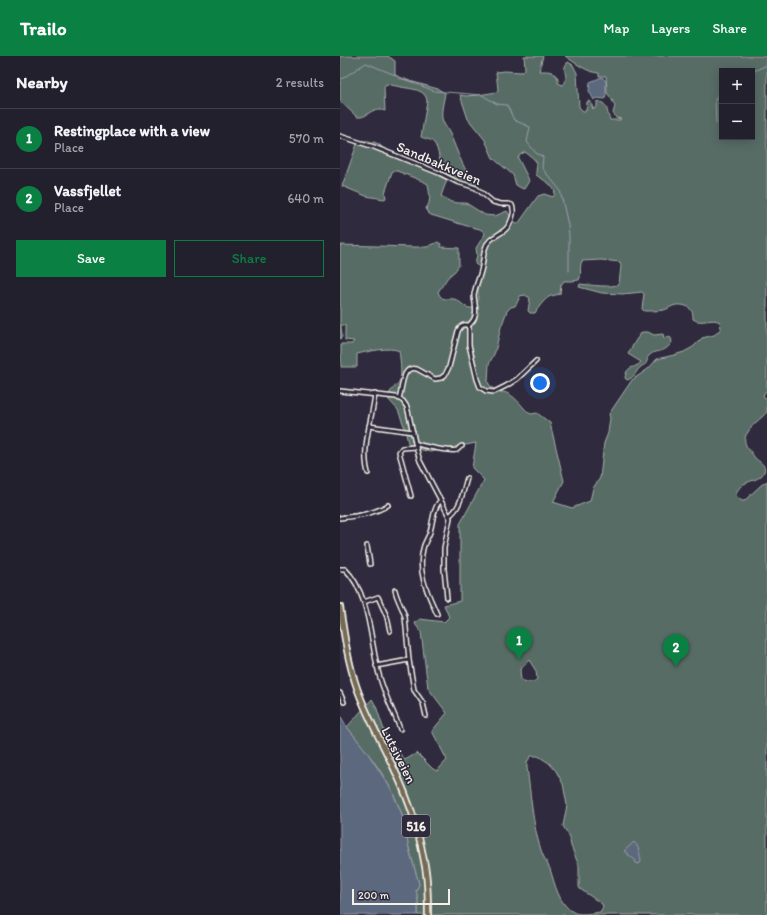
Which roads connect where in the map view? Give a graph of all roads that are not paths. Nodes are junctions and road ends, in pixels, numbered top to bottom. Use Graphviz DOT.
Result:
graph roads {
  1 [pos="340,136"];
  2 [pos="468,326"];
  3 [pos="536,360"];
  4 [pos="340,391"];
  5 [pos="375,394"];
  6 [pos="399,398"];
  7 [pos="368,426"];
  8 [pos="412,432"];
  9 [pos="415,445"];
  10 [pos="462,446"];
  11 [pos="368,473"];
  12 [pos="468,478"];
  13 [pos="411,496"];
  14 [pos="440,500"];
  15 [pos="388,505"];
  16 [pos="449,516"];
  17 [pos="340,518"];
  18 [pos="368,546"];
  19 [pos="370,564"];
  20 [pos="343,568"];
  21 [pos="395,590"];
  22 [pos="447,598"];
  23 [pos="364,602"];
  24 [pos="340,610"];
  25 [pos="437,614"];
  26 [pos="390,631"];
  27 [pos="409,660"];
  28 [pos="376,666"];
  29 [pos="340,693"];
  30 [pos="344,702"];
  31 [pos="426,716"];
  32 [pos="400,729"];
  33 [pos="428,915"];
  1 -- 2 [label="street, Sandbakkveien"];
  2 -- 3 [label="street"];
  2 -- 6 [label="street"];
  4 -- 5 [label="street"];
  5 -- 6 [label="street"];
  5 -- 7 [label="street"];
  6 -- 8 [label="street"];
  7 -- 8 [label="street"];
  7 -- 11 [label="street"];
  8 -- 9 [label="street"];
  9 -- 10 [label="street"];
  9 -- 13 [label="street"];
  9 -- 14 [label="street"];
  12 -- 16 [label="street"];
  14 -- 16 [label="street"];
  14 -- 25 [label="street"];
  15 -- 17 [label="street"];
  16 -- 22 [label="street"];
  18 -- 19 [label="street"];
  20 -- 23 [label="street"];
  21 -- 27 [label="street"];
  23 -- 26 [label="street"];
  23 -- 28 [label="street"];
  24 -- 33 [label="main road, Lutsiveien / 516"];
  27 -- 28 [label="street"];
  27 -- 31 [label="street"];
  28 -- 32 [label="street"];
  29 -- 30 [label="street"];
}
